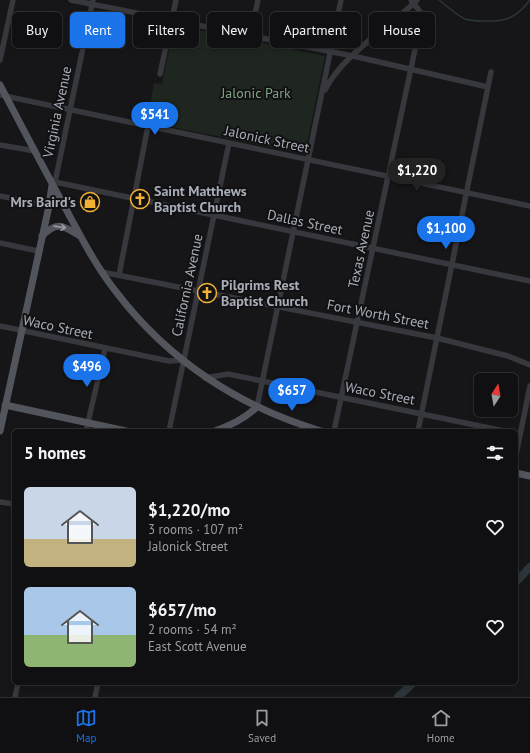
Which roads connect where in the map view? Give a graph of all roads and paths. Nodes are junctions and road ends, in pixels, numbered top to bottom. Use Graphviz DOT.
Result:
graph roads {
  1 [pos="14,0"];
  2 [pos="71,0"];
  3 [pos="176,0"];
  4 [pos="258,0"];
  5 [pos="342,0"];
  6 [pos="414,1"];
  7 [pos="92,2"];
  8 [pos="134,12"];
  9 [pos="174,12"];
  10 [pos="255,12"];
  11 [pos="262,38"];
  12 [pos="166,48"];
  13 [pos="331,52"];
  14 [pos="353,56"];
  15 [pos="0,60"];
  16 [pos="411,69"];
  17 [pos="491,72"];
  18 [pos="160,74"];
  19 [pos="0,85"];
  20 [pos="488,87"];
  21 [pos="3,96"];
  22 [pos="322,96"];
  23 [pos="70,110"];
  24 [pos="148,126"];
  25 [pos="229,143"];
  26 [pos="0,145"];
  27 [pos="35,152"];
  28 [pos="308,160"];
  29 [pos="388,177"];
  30 [pos="54,184"];
  31 [pos="467,193"];
  32 [pos="0,196"];
  33 [pos="134,199"];
  34 [pos="49,206"];
  35 [pos="530,206"];
  36 [pos="214,215"];
  37 [pos="293,232"];
  38 [pos="42,236"];
  39 [pos="81,236"];
  40 [pos="0,243"];
  41 [pos="373,249"];
  42 [pos="38,251"];
  43 [pos="452,266"];
  44 [pos="102,272"];
  45 [pos="119,275"];
  46 [pos="530,281"];
  47 [pos="198,291"];
  48 [pos="278,307"];
  49 [pos="358,323"];
  50 [pos="0,326"];
  51 [pos="21,331"];
  52 [pos="437,338"];
  53 [pos="105,349"];
  54 [pos="183,360"];
  55 [pos="530,365"];
  56 [pos="205,378"];
  57 [pos="262,381"];
  58 [pos="530,386"];
  59 [pos="342,398"];
  60 [pos="3,404"];
  61 [pos="257,407"];
  62 [pos="422,414"];
  63 [pos="88,422"];
  64 [pos="86,429"];
  65 [pos="118,429"];
  66 [pos="169,429"];
  67 [pos="221,429"];
  68 [pos="315,429"];
  69 [pos="334,429"];
  70 [pos="418,429"];
  71 [pos="494,429"];
  72 [pos="0,430"];
  73 [pos="519,434"];
  74 [pos="518,473"];
  75 [pos="530,476"];
  76 [pos="0,502"];
  77 [pos="12,504"];
  78 [pos="18,685"];
  79 [pos="98,685"];
  80 [pos="15,697"];
  81 [pos="95,697"];
  1 -- 15 [label="street"];
  2 -- 7 [label="street"];
  3 -- 9 [label="street"];
  4 -- 10 [label="street"];
  5 -- 13 [label="street"];
  6 -- 14 [label="street"];
  6 -- 16 [label="street, Texas Avenue"];
  7 -- 8 [label="street"];
  7 -- 23 [label="street, Virginia Avenue"];
  11 -- 13 [label="street"];
  12 -- 18 [label="street"];
  13 -- 14 [label="street"];
  13 -- 22 [label="street"];
  14 -- 16 [label="street"];
  14 -- 22 [label="street"];
  16 -- 20 [label="street"];
  16 -- 29 [label="street, Texas Avenue"];
  17 -- 20 [label="street"];
  19 -- 21 [label="main road"];
  20 -- 31 [label="street"];
  21 -- 23 [label="street, Jalonick Street"];
  21 -- 27 [label="main road"];
  22 -- 28 [label="street"];
  23 -- 24 [label="street, Jalonick Street"];
  23 -- 30 [label="street, Virginia Avenue"];
  24 -- 25 [label="street, Jalonick Street"];
  24 -- 33 [label="street"];
  25 -- 28 [label="street, Jalonick Street"];
  25 -- 36 [label="street, California Avenue"];
  26 -- 27 [label="street"];
  27 -- 30 [label="main road"];
  28 -- 29 [label="street, Jalonick Street"];
  28 -- 37 [label="street"];
  29 -- 31 [label="street, Jalonick Street"];
  29 -- 41 [label="street, Texas Avenue"];
  30 -- 33 [label="street, Dallas Street"];
  30 -- 34 [label="main road"];
  30 -- 39 [label="main road"];
  31 -- 35 [label="street, Jalonick Street"];
  31 -- 43 [label="street"];
  32 -- 34 [label="street"];
  33 -- 36 [label="street, Dallas Street"];
  33 -- 45 [label="street"];
  34 -- 38 [label="main road"];
  36 -- 37 [label="street, Dallas Street"];
  36 -- 47 [label="street, California Avenue"];
  37 -- 41 [label="street, Dallas Street"];
  37 -- 48 [label="street"];
  38 -- 39 [label="main road, one-way"];
  38 -- 42 [label="main road"];
  39 -- 44 [label="main road"];
  40 -- 42 [label="street"];
  41 -- 43 [label="street, Dallas Street"];
  41 -- 49 [label="street, Texas Avenue"];
  42 -- 51 [label="main road"];
  43 -- 46 [label="street, Dallas Street"];
  43 -- 52 [label="street"];
  44 -- 45 [label="street, Fort Worth Street"];
  44 -- 54 [label="main road"];
  45 -- 47 [label="street, Fort Worth Street"];
  47 -- 48 [label="street, Fort Worth Street"];
  47 -- 54 [label="street, California Avenue"];
  48 -- 49 [label="street, Fort Worth Street"];
  48 -- 57 [label="street"];
  49 -- 52 [label="street, Fort Worth Street"];
  49 -- 59 [label="street, Texas Avenue"];
  50 -- 51 [label="street, Waco Street"];
  51 -- 53 [label="street, Waco Street"];
  51 -- 60 [label="main road"];
  52 -- 55 [label="street, Fort Worth Street"];
  52 -- 62 [label="street"];
  53 -- 54 [label="street, Waco Street"];
  53 -- 63 [label="street"];
  54 -- 56 [label="main road"];
  54 -- 66 [label="street, California Avenue"];
  56 -- 57 [label="street, Waco Street"];
  56 -- 61 [label="main road"];
  57 -- 59 [label="street, Waco Street"];
  57 -- 61 [label="street"];
  58 -- 73 [label="street"];
  59 -- 62 [label="street, Waco Street"];
  59 -- 69 [label="street, Texas Avenue"];
  60 -- 63 [label="main road"];
  60 -- 72 [label="main road"];
  61 -- 67 [label="main road"];
  61 -- 68 [label="main road"];
  62 -- 70 [label="street"];
  62 -- 71 [label="street, Waco Street"];
  63 -- 64 [label="street"];
  63 -- 65 [label="main road"];
  74 -- 75 [label="main road"];
  76 -- 77 [label="street"];
  78 -- 80 [label="street"];
  79 -- 81 [label="street"];
}
